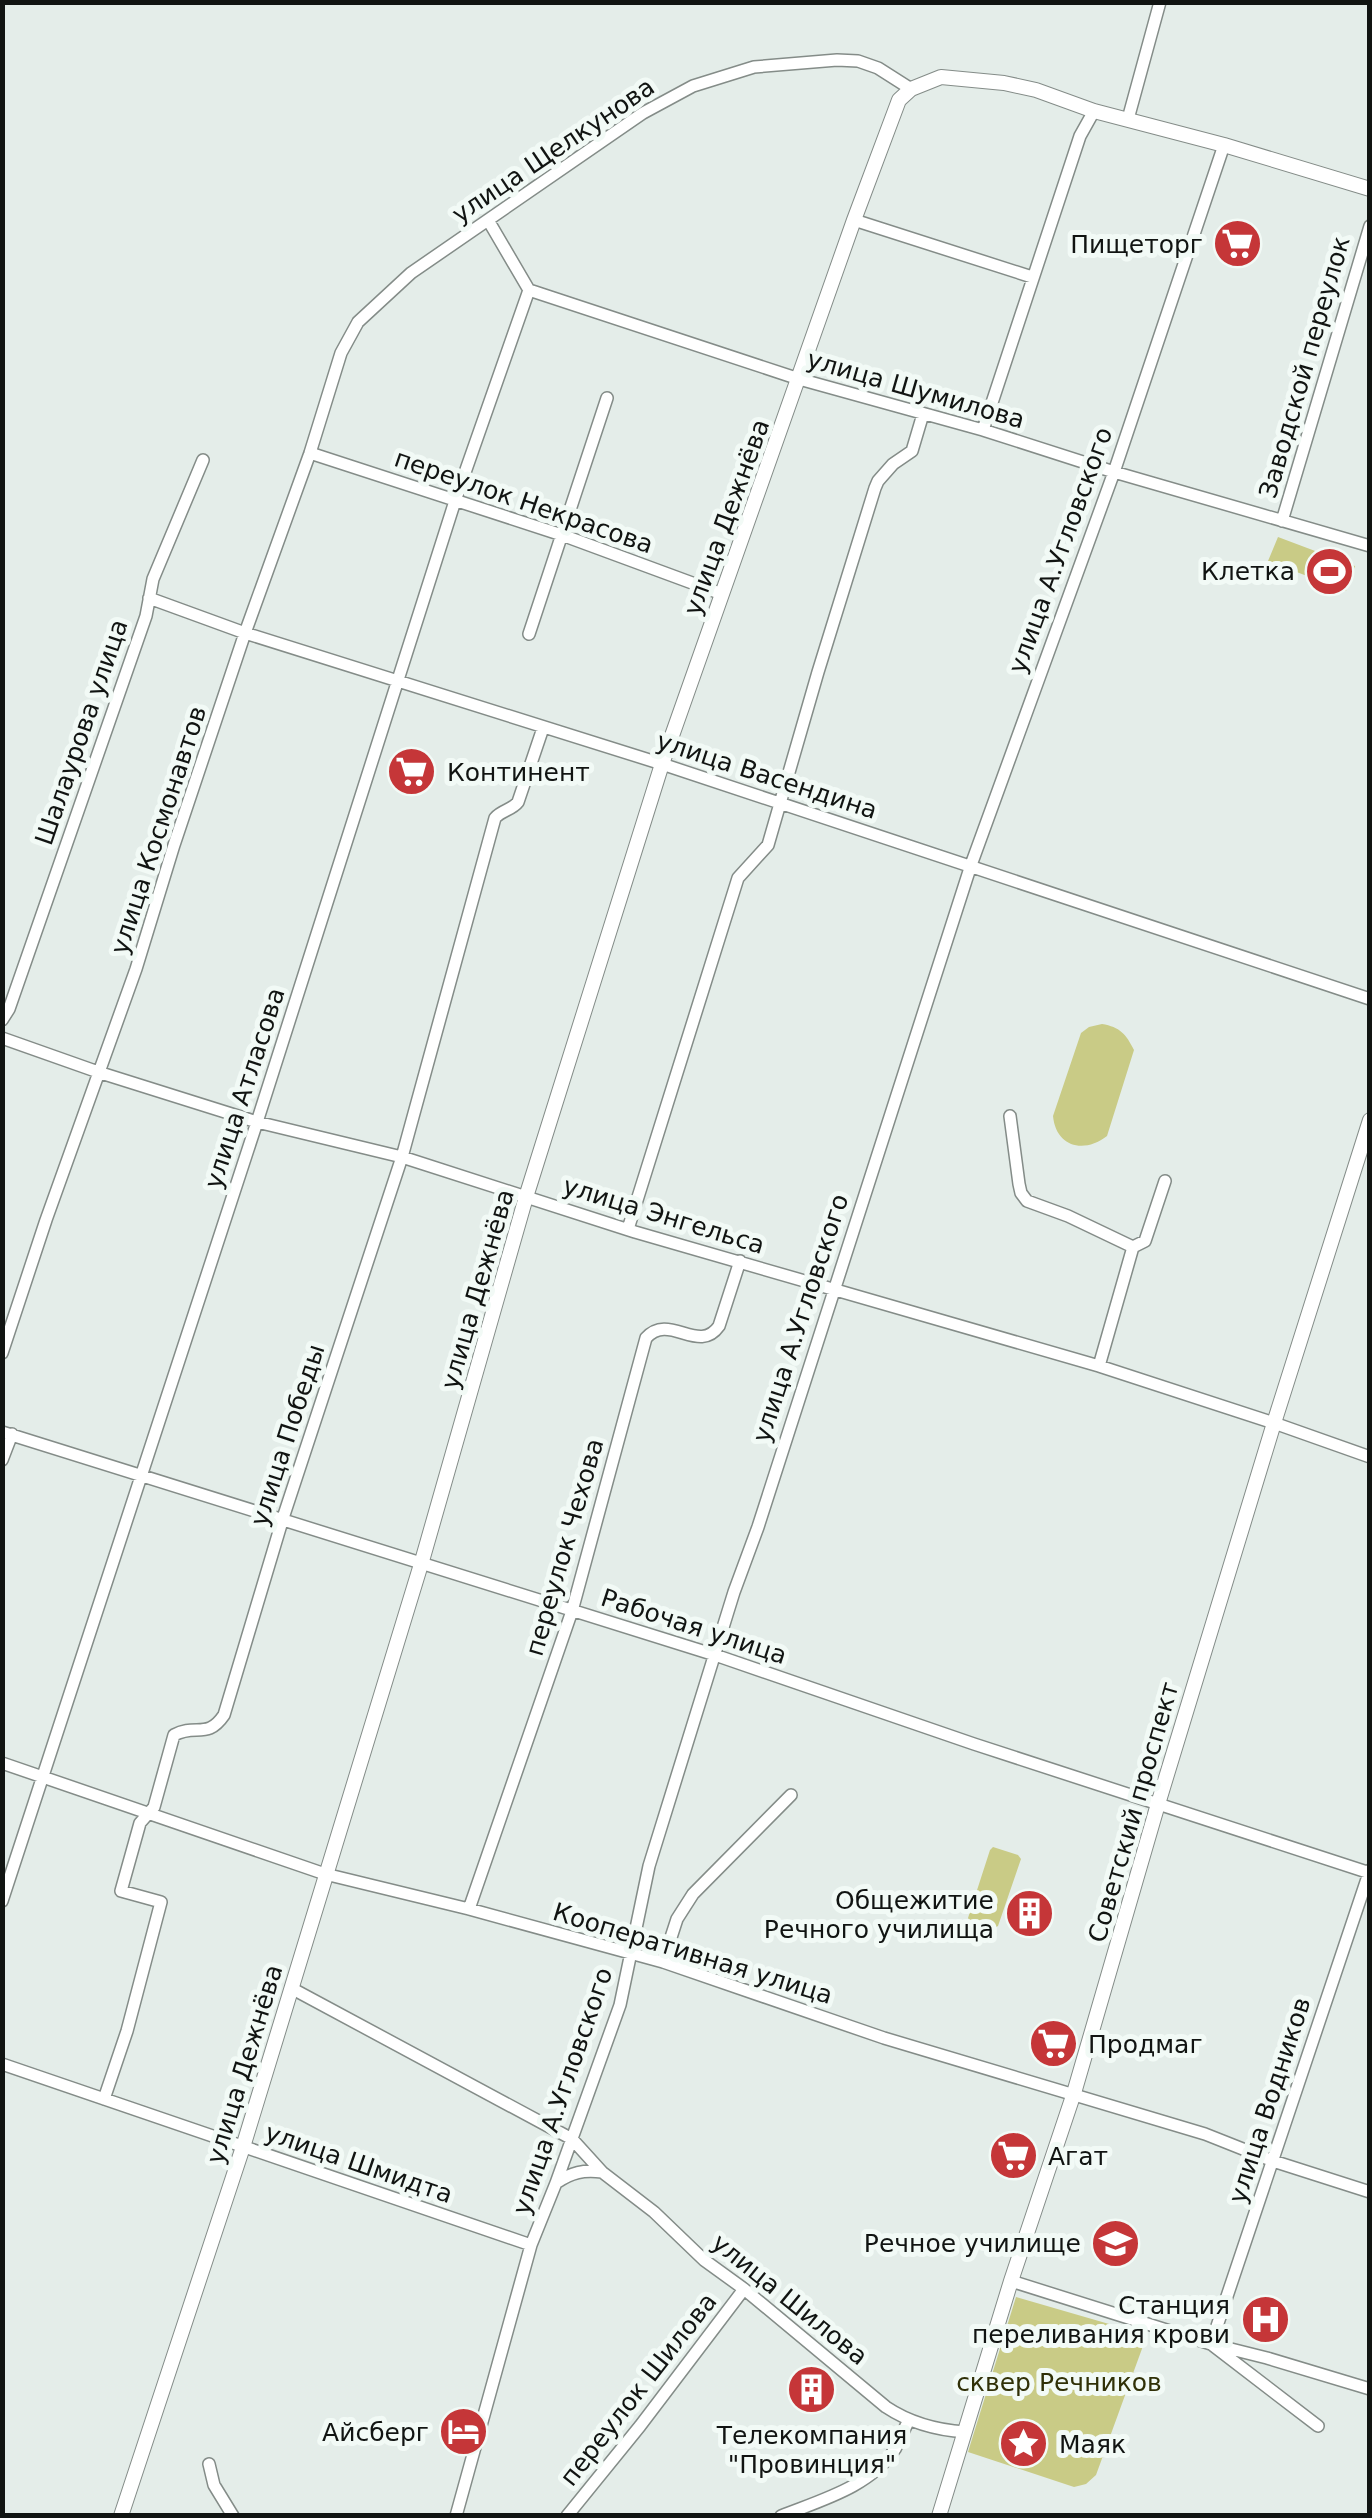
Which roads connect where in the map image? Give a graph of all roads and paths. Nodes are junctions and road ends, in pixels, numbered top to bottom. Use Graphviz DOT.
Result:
graph roads {
  1 [pos="1160,2"];
  2 [pos="911,89"];
  3 [pos="1094,110"];
  4 [pos="1128,118"];
  5 [pos="1224,146"];
  6 [pos="1370,189"];
  7 [pos="488,220"];
  8 [pos="854,220"];
  9 [pos="1370,226"];
  10 [pos="1032,276"];
  11 [pos="530,290"];
  12 [pos="358,322"];
  13 [pos="799,379"];
  14 [pos="608,398"];
  15 [pos="922,414"];
  16 [pos="983,430"];
  17 [pos="310,453"];
  18 [pos="203,460"];
  19 [pos="1114,472"];
  20 [pos="455,501"];
  21 [pos="1282,521"];
  22 [pos="562,536"];
  23 [pos="1370,546"];
  24 [pos="722,594"];
  25 [pos="149,598"];
  26 [pos="245,633"];
  27 [pos="529,634"];
  28 [pos="398,680"];
  29 [pos="542,728"];
  30 [pos="662,764"];
  31 [pos="781,804"];
  32 [pos="971,865"];
  33 [pos="1370,999"];
  34 [pos="2,1020"];
  35 [pos="2,1038"];
  36 [pos="100,1072"];
  37 [pos="1010,1116"];
  38 [pos="1370,1120"];
  39 [pos="257,1122"];
  40 [pos="402,1156"];
  41 [pos="1165,1181"];
  42 [pos="526,1197"];
  43 [pos="628,1229"];
  44 [pos="1133,1248"];
  45 [pos="740,1261"];
  46 [pos="833,1290"];
  47 [pos="2,1353"];
  48 [pos="1100,1366"];
  49 [pos="1274,1422"];
  50 [pos="7,1433"];
  51 [pos="1370,1457"];
  52 [pos="2,1460"];
  53 [pos="141,1474"];
  54 [pos="282,1518"];
  55 [pos="422,1561"];
  56 [pos="572,1611"];
  57 [pos="715,1654"];
  58 [pos="2,1762"];
  59 [pos="42,1777"];
  60 [pos="791,1794"];
  61 [pos="1158,1804"];
  62 [pos="146,1814"];
  63 [pos="1369,1872"];
  64 [pos="325,1874"];
  65 [pos="2,1900"];
  66 [pos="469,1909"];
  67 [pos="632,1955"];
  68 [pos="662,1962"];
  69 [pos="291,1988"];
  70 [pos="2,2064"];
  71 [pos="1074,2094"];
  72 [pos="104,2100"];
  73 [pos="572,2139"];
  74 [pos="242,2147"];
  75 [pos="1273,2161"];
  76 [pos="602,2172"];
  77 [pos="556,2183"];
  78 [pos="1370,2192"];
  79 [pos="531,2245"];
  80 [pos="1011,2280"];
  81 [pos="744,2290"];
  82 [pos="1211,2344"];
  83 [pos="1370,2390"];
  84 [pos="908,2420"];
  85 [pos="1318,2426"];
  86 [pos="965,2432"];
  87 [pos="209,2464"];
  88 [pos="121,2516"];
  89 [pos="233,2516"];
  90 [pos="456,2516"];
  91 [pos="566,2516"];
  92 [pos="781,2516"];
  93 [pos="939,2516"];
  1 -- 4 [label="street"];
  2 -- 3 [label="main road"];
  2 -- 7 [label="street, улица Щелкунова"];
  2 -- 8 [label="main road, улица Дежнёва"];
  3 -- 4 [label="main road"];
  3 -- 10 [label="street"];
  4 -- 5 [label="main road"];
  5 -- 6 [label="main road"];
  5 -- 19 [label="street, улица А.Угловского"];
  7 -- 11 [label="street"];
  7 -- 12 [label="street, улица Щелкунова"];
  8 -- 10 [label="street"];
  8 -- 13 [label="main road, улица Дежнёва"];
  9 -- 21 [label="street, Заводской переулок"];
  10 -- 16 [label="street"];
  11 -- 13 [label="street, улица Шумилова"];
  11 -- 20 [label="street, улица Атласова"];
  12 -- 17 [label="street, улица Космонавтов"];
  13 -- 15 [label="street, улица Шумилова"];
  13 -- 24 [label="main road, улица Дежнёва"];
  14 -- 22 [label="street"];
  15 -- 16 [label="street, улица Шумилова"];
  15 -- 31 [label="street"];
  16 -- 19 [label="street, улица Шумилова"];
  17 -- 20 [label="street, переулок Некрасова"];
  17 -- 26 [label="street, улица Космонавтов"];
  18 -- 25 [label="street, Шалаурова улица"];
  19 -- 21 [label="street, улица Шумилова"];
  19 -- 32 [label="street, улица А.Угловского"];
  20 -- 22 [label="street, переулок Некрасова"];
  20 -- 28 [label="street, улица Атласова"];
  21 -- 23 [label="street, улица Шумилова"];
  22 -- 24 [label="street, переулок Некрасова"];
  22 -- 27 [label="street"];
  24 -- 30 [label="main road, улица Дежнёва"];
  25 -- 26 [label="street, улица Васендина"];
  25 -- 34 [label="street, Шалаурова улица"];
  26 -- 28 [label="street, улица Васендина"];
  26 -- 36 [label="street, улица Космонавтов"];
  28 -- 29 [label="street, улица Васендина"];
  28 -- 39 [label="street, улица Атласова"];
  29 -- 30 [label="street, улица Васендина"];
  29 -- 40 [label="street, улица Победы"];
  30 -- 31 [label="street, улица Васендина"];
  30 -- 42 [label="main road, улица Дежнёва"];
  31 -- 32 [label="street, улица Васендина"];
  31 -- 43 [label="street"];
  32 -- 33 [label="street, улица Васендина"];
  32 -- 46 [label="street, улица А.Угловского"];
  35 -- 36 [label="street, улица Энгельса"];
  36 -- 39 [label="street, улица Энгельса"];
  36 -- 47 [label="street, улица Космонавтов"];
  37 -- 44 [label="street"];
  38 -- 49 [label="main road, Советский проспект"];
  39 -- 40 [label="street, улица Энгельса"];
  39 -- 53 [label="street, улица Атласова"];
  40 -- 42 [label="street, улица Энгельса"];
  40 -- 54 [label="street, улица Победы"];
  41 -- 44 [label="street"];
  42 -- 43 [label="street, улица Энгельса"];
  42 -- 55 [label="main road, улица Дежнёва"];
  43 -- 45 [label="street, улица Энгельса"];
  44 -- 48 [label="street"];
  45 -- 46 [label="street, улица Энгельса"];
  45 -- 56 [label="street, переулок Чехова"];
  46 -- 48 [label="street, улица Энгельса"];
  46 -- 57 [label="street, улица А.Угловского"];
  48 -- 49 [label="street, улица Энгельса"];
  49 -- 51 [label="street, улица Энгельса"];
  49 -- 61 [label="main road, Советский проспект"];
  50 -- 52 [label="street"];
  50 -- 53 [label="street, Рабочая улица"];
  53 -- 54 [label="street, Рабочая улица"];
  53 -- 59 [label="street, улица Атласова"];
  54 -- 55 [label="street, Рабочая улица"];
  54 -- 62 [label="street, улица Победы"];
  55 -- 56 [label="street, Рабочая улица"];
  55 -- 64 [label="main road, улица Дежнёва"];
  56 -- 57 [label="street, Рабочая улица"];
  56 -- 66 [label="street, переулок Чехова"];
  57 -- 61 [label="street, Рабочая улица"];
  57 -- 67 [label="street, улица А.Угловского"];
  58 -- 59 [label="street, Кооперативная улица"];
  59 -- 62 [label="street, Кооперативная улица"];
  59 -- 65 [label="street, улица Атласова"];
  60 -- 68 [label="street"];
  61 -- 63 [label="street, Рабочая улица"];
  61 -- 71 [label="main road, Советский проспект"];
  62 -- 64 [label="street, Кооперативная улица"];
  62 -- 72 [label="street, улица Победы"];
  63 -- 75 [label="street, улица Водников"];
  64 -- 66 [label="street, Кооперативная улица"];
  64 -- 69 [label="main road, улица Дежнёва"];
  66 -- 67 [label="street, Кооперативная улица"];
  67 -- 68 [label="street, Кооперативная улица"];
  67 -- 73 [label="street, улица А.Угловского"];
  68 -- 71 [label="street, Кооперативная улица"];
  69 -- 73 [label="street, улица Шилова"];
  69 -- 74 [label="main road, улица Дежнёва"];
  70 -- 72 [label="street, улица Шмидта"];
  71 -- 75 [label="street, Кооперативная улица"];
  71 -- 80 [label="main road, Советский проспект"];
  72 -- 74 [label="street, улица Шмидта"];
  73 -- 76 [label="street, улица Шилова"];
  73 -- 77 [label="street, улица А.Угловского"];
  74 -- 79 [label="street, улица Шмидта"];
  74 -- 88 [label="main road, улица Дежнёва"];
  75 -- 78 [label="street, Кооперативная улица"];
  75 -- 82 [label="street, улица Водников"];
  76 -- 77 [label="street"];
  76 -- 81 [label="street, улица Шилова"];
  77 -- 79 [label="street, улица А.Угловского"];
  79 -- 90 [label="street, улица А.Угловского"];
  80 -- 82 [label="street"];
  80 -- 86 [label="main road, Советский проспект"];
  81 -- 84 [label="street, улица Шилова"];
  81 -- 91 [label="street, переулок Шилова"];
  82 -- 83 [label="street"];
  82 -- 85 [label="street"];
  84 -- 86 [label="street, улица Шилова"];
  84 -- 92 [label="street"];
  86 -- 93 [label="main road, Советский проспект"];
  87 -- 89 [label="street"];
}
